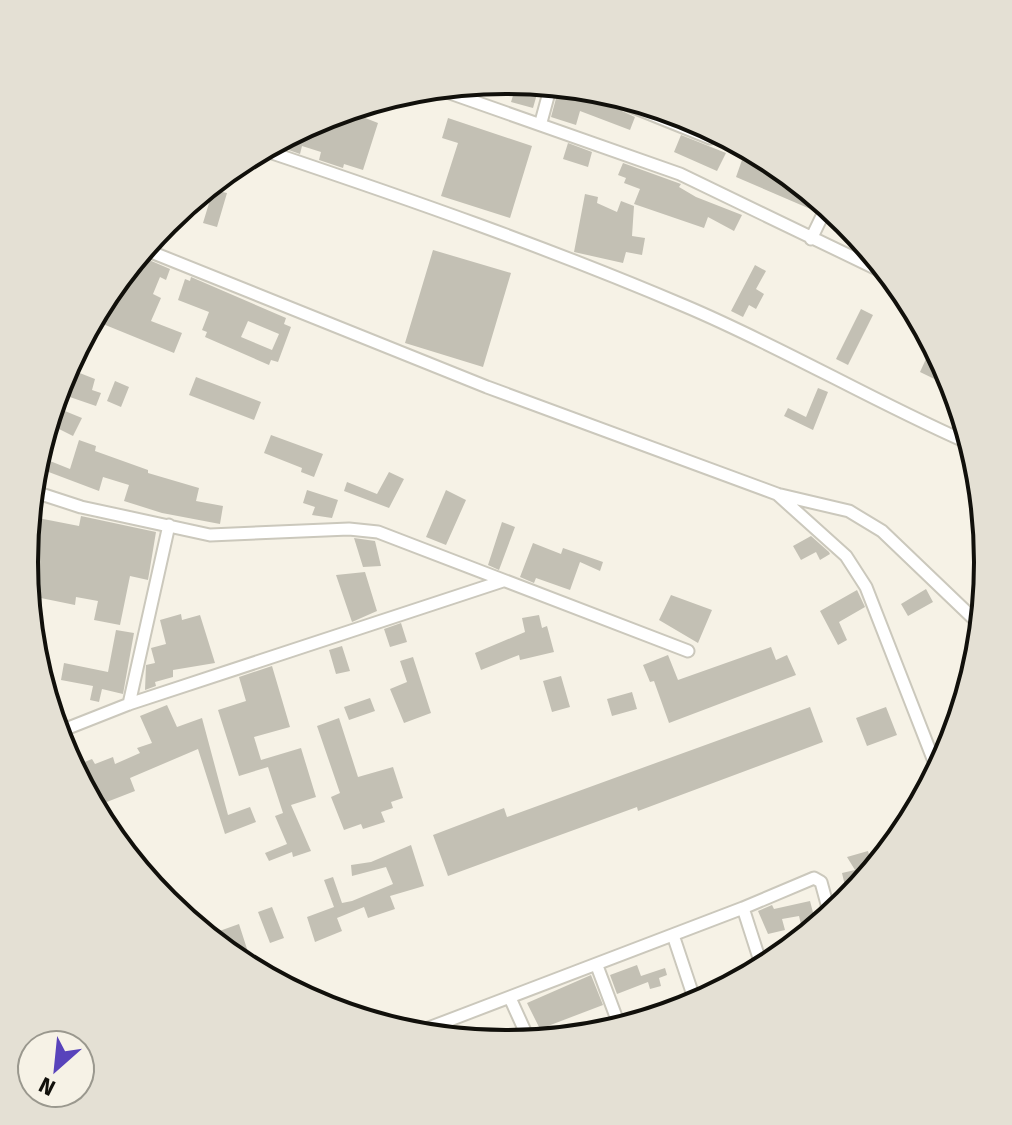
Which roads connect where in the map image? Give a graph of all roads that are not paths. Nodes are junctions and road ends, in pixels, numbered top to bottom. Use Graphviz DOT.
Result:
graph roads {
  1 [pos="463,97"];
  2 [pos="548,97"];
  3 [pos="541,122"];
  4 [pos="277,155"];
  5 [pos="822,217"];
  6 [pos="811,239"];
  7 [pos="155,253"];
  8 [pos="866,264"];
  9 [pos="957,437"];
  10 [pos="777,494"];
  11 [pos="43,495"];
  12 [pos="169,525"];
  13 [pos="503,581"];
  14 [pos="971,616"];
  15 [pos="688,651"];
  16 [pos="129,704"];
  17 [pos="69,728"];
  18 [pos="932,756"];
  19 [pos="827,903"];
  20 [pos="743,908"];
  21 [pos="673,935"];
  22 [pos="759,957"];
  23 [pos="597,966"];
  24 [pos="692,992"];
  25 [pos="510,998"];
  26 [pos="616,1017"];
  27 [pos="437,1025"];
  28 [pos="524,1029"];
  1 -- 3 [label="street"];
  2 -- 3 [label="street"];
  3 -- 6 [label="street"];
  4 -- 9 [label="street"];
  5 -- 6 [label="street"];
  6 -- 8 [label="street"];
  7 -- 10 [label="street"];
  10 -- 14 [label="street"];
  10 -- 18 [label="street"];
  11 -- 12 [label="street"];
  12 -- 13 [label="street"];
  12 -- 16 [label="street"];
  13 -- 15 [label="street"];
  13 -- 16 [label="street"];
  16 -- 17 [label="street"];
  19 -- 20 [label="street"];
  20 -- 21 [label="street"];
  20 -- 22 [label="street"];
  21 -- 23 [label="street"];
  21 -- 24 [label="street"];
  23 -- 25 [label="street"];
  23 -- 26 [label="street"];
  25 -- 27 [label="street"];
  25 -- 28 [label="street"];
}
